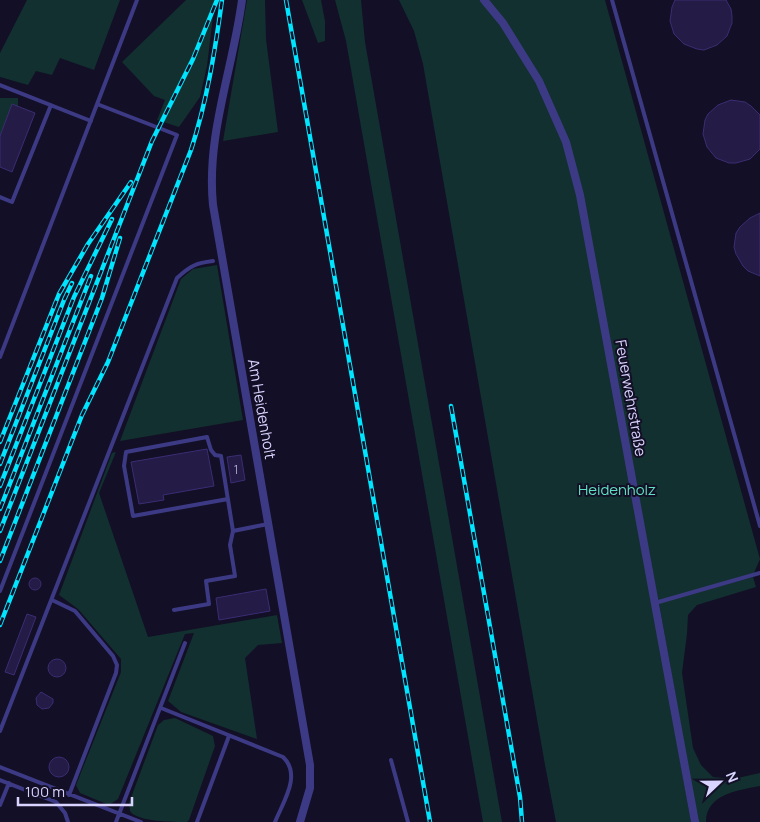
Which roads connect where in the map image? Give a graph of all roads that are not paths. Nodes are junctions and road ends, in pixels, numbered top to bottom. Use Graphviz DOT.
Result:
graph roads {
  1 [pos="137,0"];
  2 [pos="242,0"];
  3 [pos="484,0"];
  4 [pos="612,0"];
  5 [pos="0,86"];
  6 [pos="97,104"];
  7 [pos="51,105"];
  8 [pos="91,121"];
  9 [pos="0,197"];
  10 [pos="214,261"];
  11 [pos="0,357"];
  12 [pos="228,499"];
  13 [pos="268,524"];
  14 [pos="760,526"];
  15 [pos="233,531"];
  16 [pos="760,573"];
  17 [pos="0,592"];
  18 [pos="52,600"];
  19 [pos="655,603"];
  20 [pos="174,610"];
  21 [pos="185,643"];
  22 [pos="161,708"];
  23 [pos="0,731"];
  24 [pos="229,736"];
  25 [pos="391,760"];
  26 [pos="0,767"];
  27 [pos="0,780"];
  28 [pos="9,784"];
  29 [pos="69,795"];
  30 [pos="0,805"];
  31 [pos="119,813"];
  32 [pos="68,822"];
  33 [pos="116,822"];
  34 [pos="141,822"];
  35 [pos="197,822"];
  36 [pos="275,822"];
  37 [pos="300,822"];
  38 [pos="408,822"];
  39 [pos="695,822"];
  1 -- 6 [label="lane"];
  2 -- 13 [label="street, Am Heidenholt"];
  3 -- 19 [label="street, Feuerwehrstraße"];
  4 -- 14 [label="lane"];
  5 -- 7 [label="lane"];
  6 -- 8 [label="lane"];
  6 -- 17 [label="lane"];
  7 -- 8 [label="lane"];
  7 -- 9 [label="lane"];
  8 -- 11 [label="lane"];
  10 -- 18 [label="lane"];
  12 -- 12 [label="lane"];
  12 -- 15 [label="lane"];
  13 -- 15 [label="lane"];
  13 -- 37 [label="street, Am Heidenholt"];
  15 -- 20 [label="lane"];
  16 -- 19 [label="lane"];
  18 -- 23 [label="lane"];
  18 -- 29 [label="lane"];
  19 -- 39 [label="street, Feuerwehrstraße"];
  21 -- 22 [label="lane"];
  22 -- 24 [label="lane"];
  22 -- 31 [label="lane"];
  24 -- 35 [label="lane"];
  24 -- 36 [label="lane"];
  25 -- 38 [label="lane"];
  26 -- 29 [label="lane"];
  27 -- 28 [label="lane"];
  28 -- 30 [label="lane"];
  28 -- 32 [label="lane"];
  29 -- 31 [label="lane"];
  31 -- 33 [label="lane"];
  31 -- 34 [label="lane"];
}
